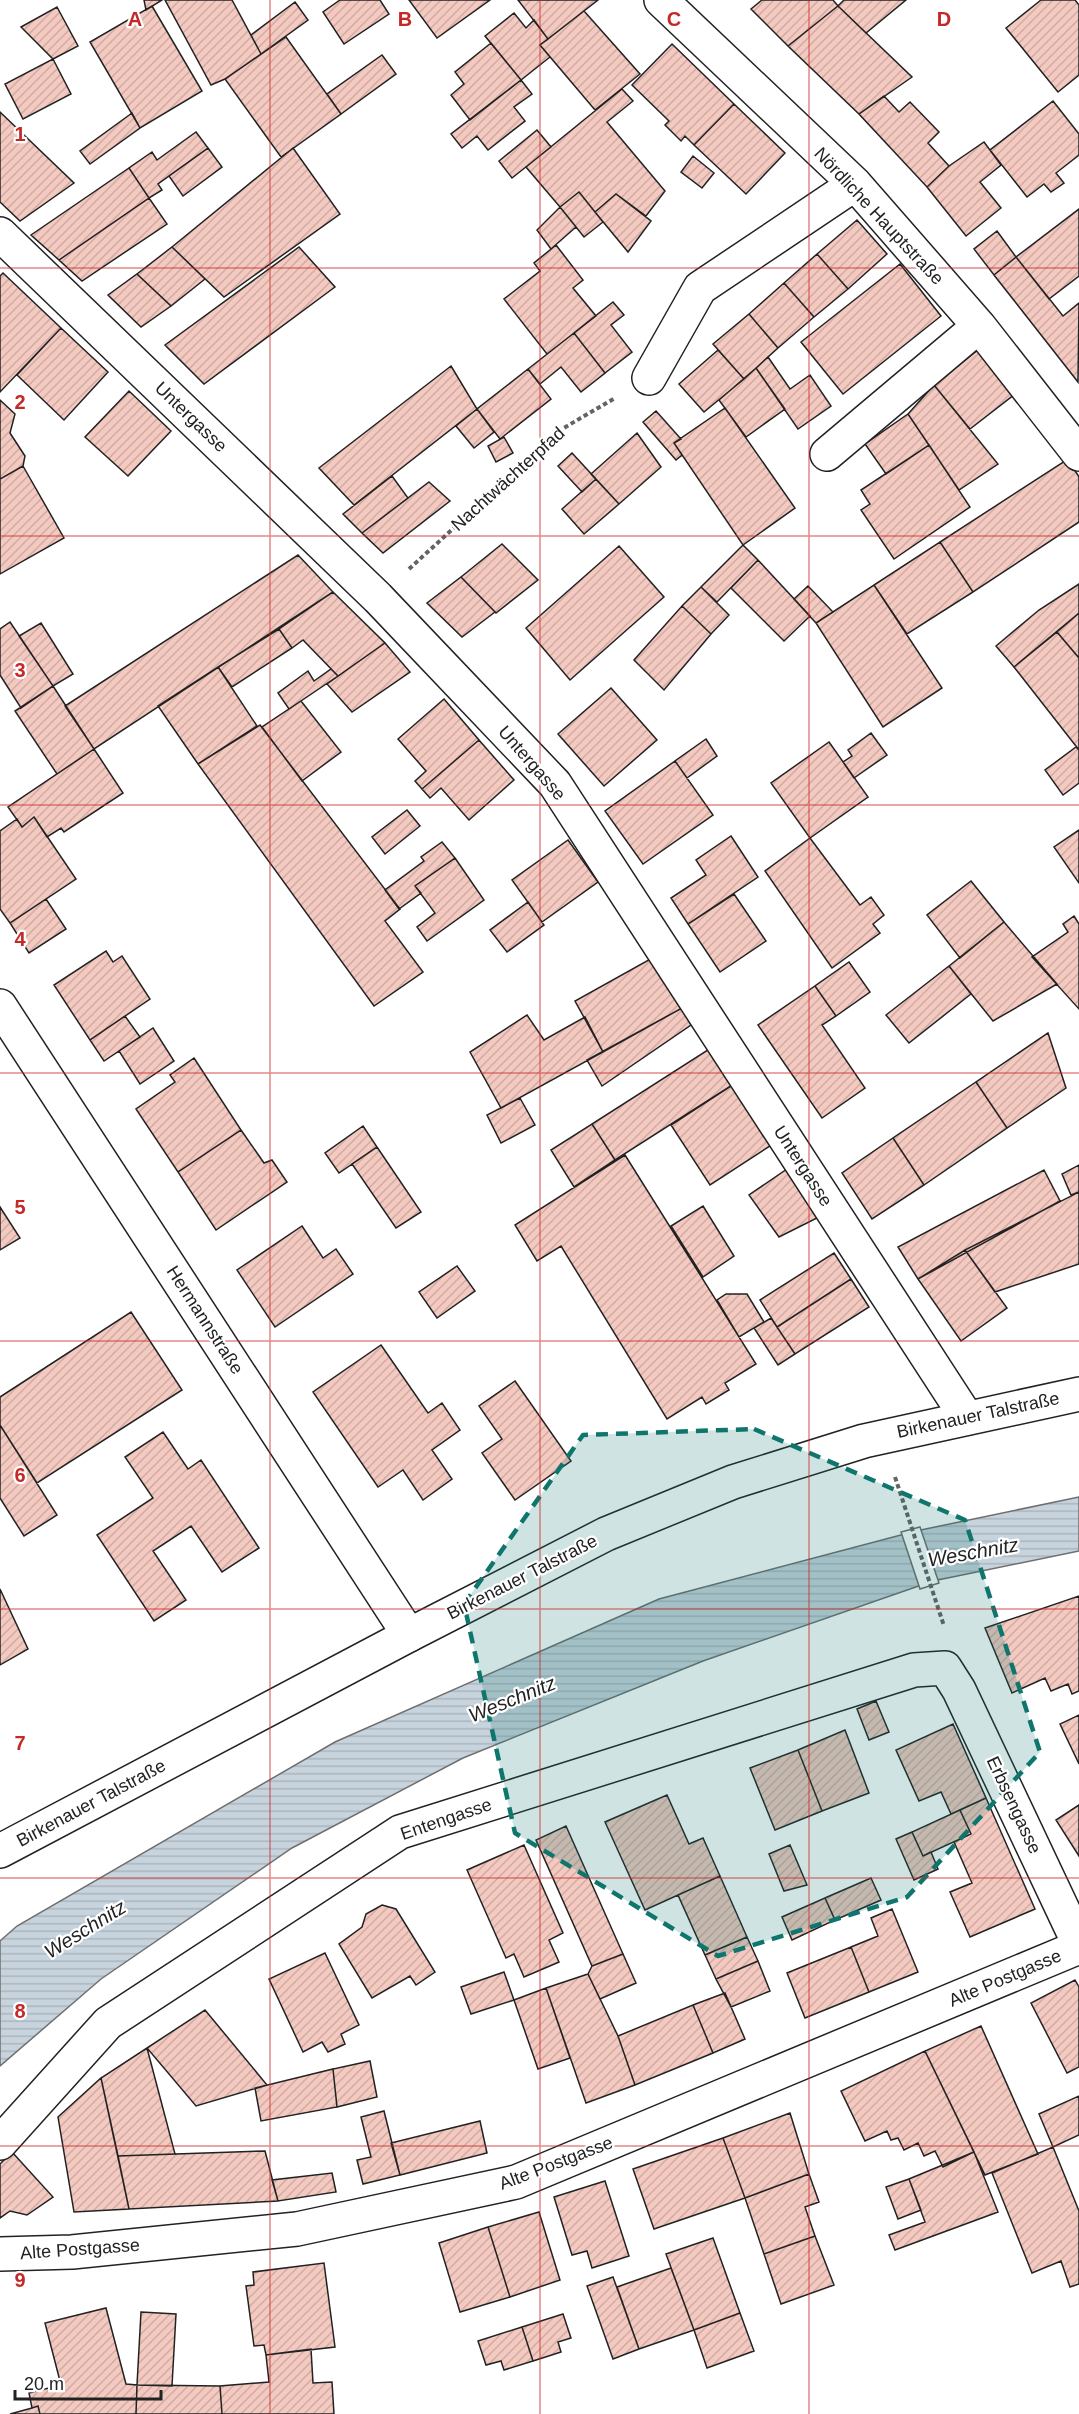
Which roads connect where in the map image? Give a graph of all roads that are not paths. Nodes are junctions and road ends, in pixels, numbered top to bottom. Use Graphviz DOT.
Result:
graph roads {
  1 [pos="661,0"];
  2 [pos="855,184"];
  3 [pos="2,238"];
  4 [pos="979,326"];
  5 [pos="649,378"];
  6 [pos="1078,451"];
  7 [pos="827,454"];
  8 [pos="0,1006"];
  9 [pos="1079,1394"];
  10 [pos="967,1418"];
  11 [pos="409,1635"];
  12 [pos="945,1668"];
  13 [pos="0,1851"];
  14 [pos="1079,1946"];
  15 [pos="0,2143"];
  16 [pos="0,2254"];
  1 -- 2 [label="street, Nördliche Hauptstraße"];
  2 -- 4 [label="street, Nördliche Hauptstraße"];
  2 -- 5 [label="street"];
  3 -- 10 [label="street, Untergasse"];
  4 -- 6 [label="street, Nördliche Hauptstraße"];
  4 -- 7 [label="street"];
  8 -- 11 [label="street, Hermannstraße"];
  9 -- 10 [label="street, Birkenauer Talstraße"];
  10 -- 11 [label="street, Birkenauer Talstraße"];
  11 -- 13 [label="street, Birkenauer Talstraße"];
  12 -- 14 [label="street, Erbsengasse"];
  12 -- 15 [label="street, Entengasse"];
  14 -- 16 [label="street, Alte Postgasse"];
}
